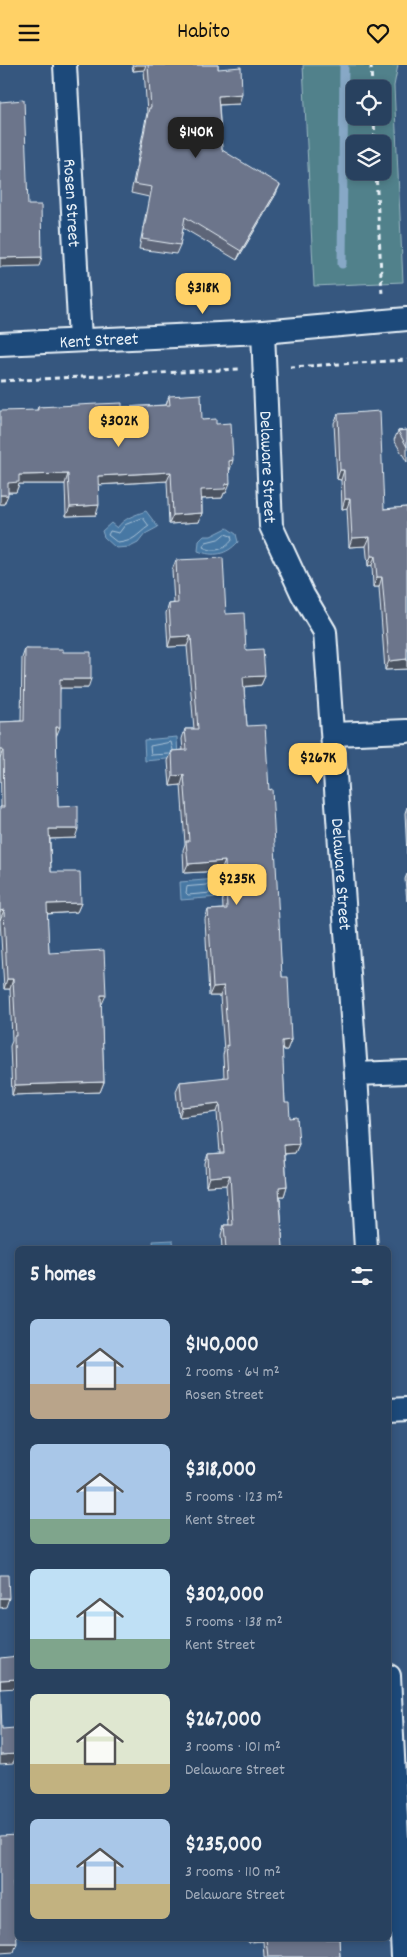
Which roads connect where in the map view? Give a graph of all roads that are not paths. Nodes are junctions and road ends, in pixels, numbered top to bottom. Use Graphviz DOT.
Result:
graph roads {
  1 [pos="65,65"];
  2 [pos="407,319"];
  3 [pos="263,332"];
  4 [pos="80,339"];
  5 [pos="0,344"];
  6 [pos="407,731"];
  7 [pos="333,734"];
  8 [pos="407,1072"];
  9 [pos="356,1074"];
  10 [pos="366,1246"];
  11 [pos="407,1409"];
  12 [pos="391,1410"];
  13 [pos="391,1713"];
  14 [pos="404,1957"];
  1 -- 4 [label="street, Rosen Street"];
  2 -- 3 [label="street, Kent Street"];
  3 -- 4 [label="street, Kent Street"];
  3 -- 7 [label="street, Delaware Street"];
  4 -- 5 [label="street, Kent Street"];
  6 -- 7 [label="street"];
  7 -- 9 [label="street, Delaware Street"];
  8 -- 9 [label="street"];
  9 -- 10 [label="street, Delaware Street"];
  11 -- 12 [label="street"];
  13 -- 14 [label="street"];
}
